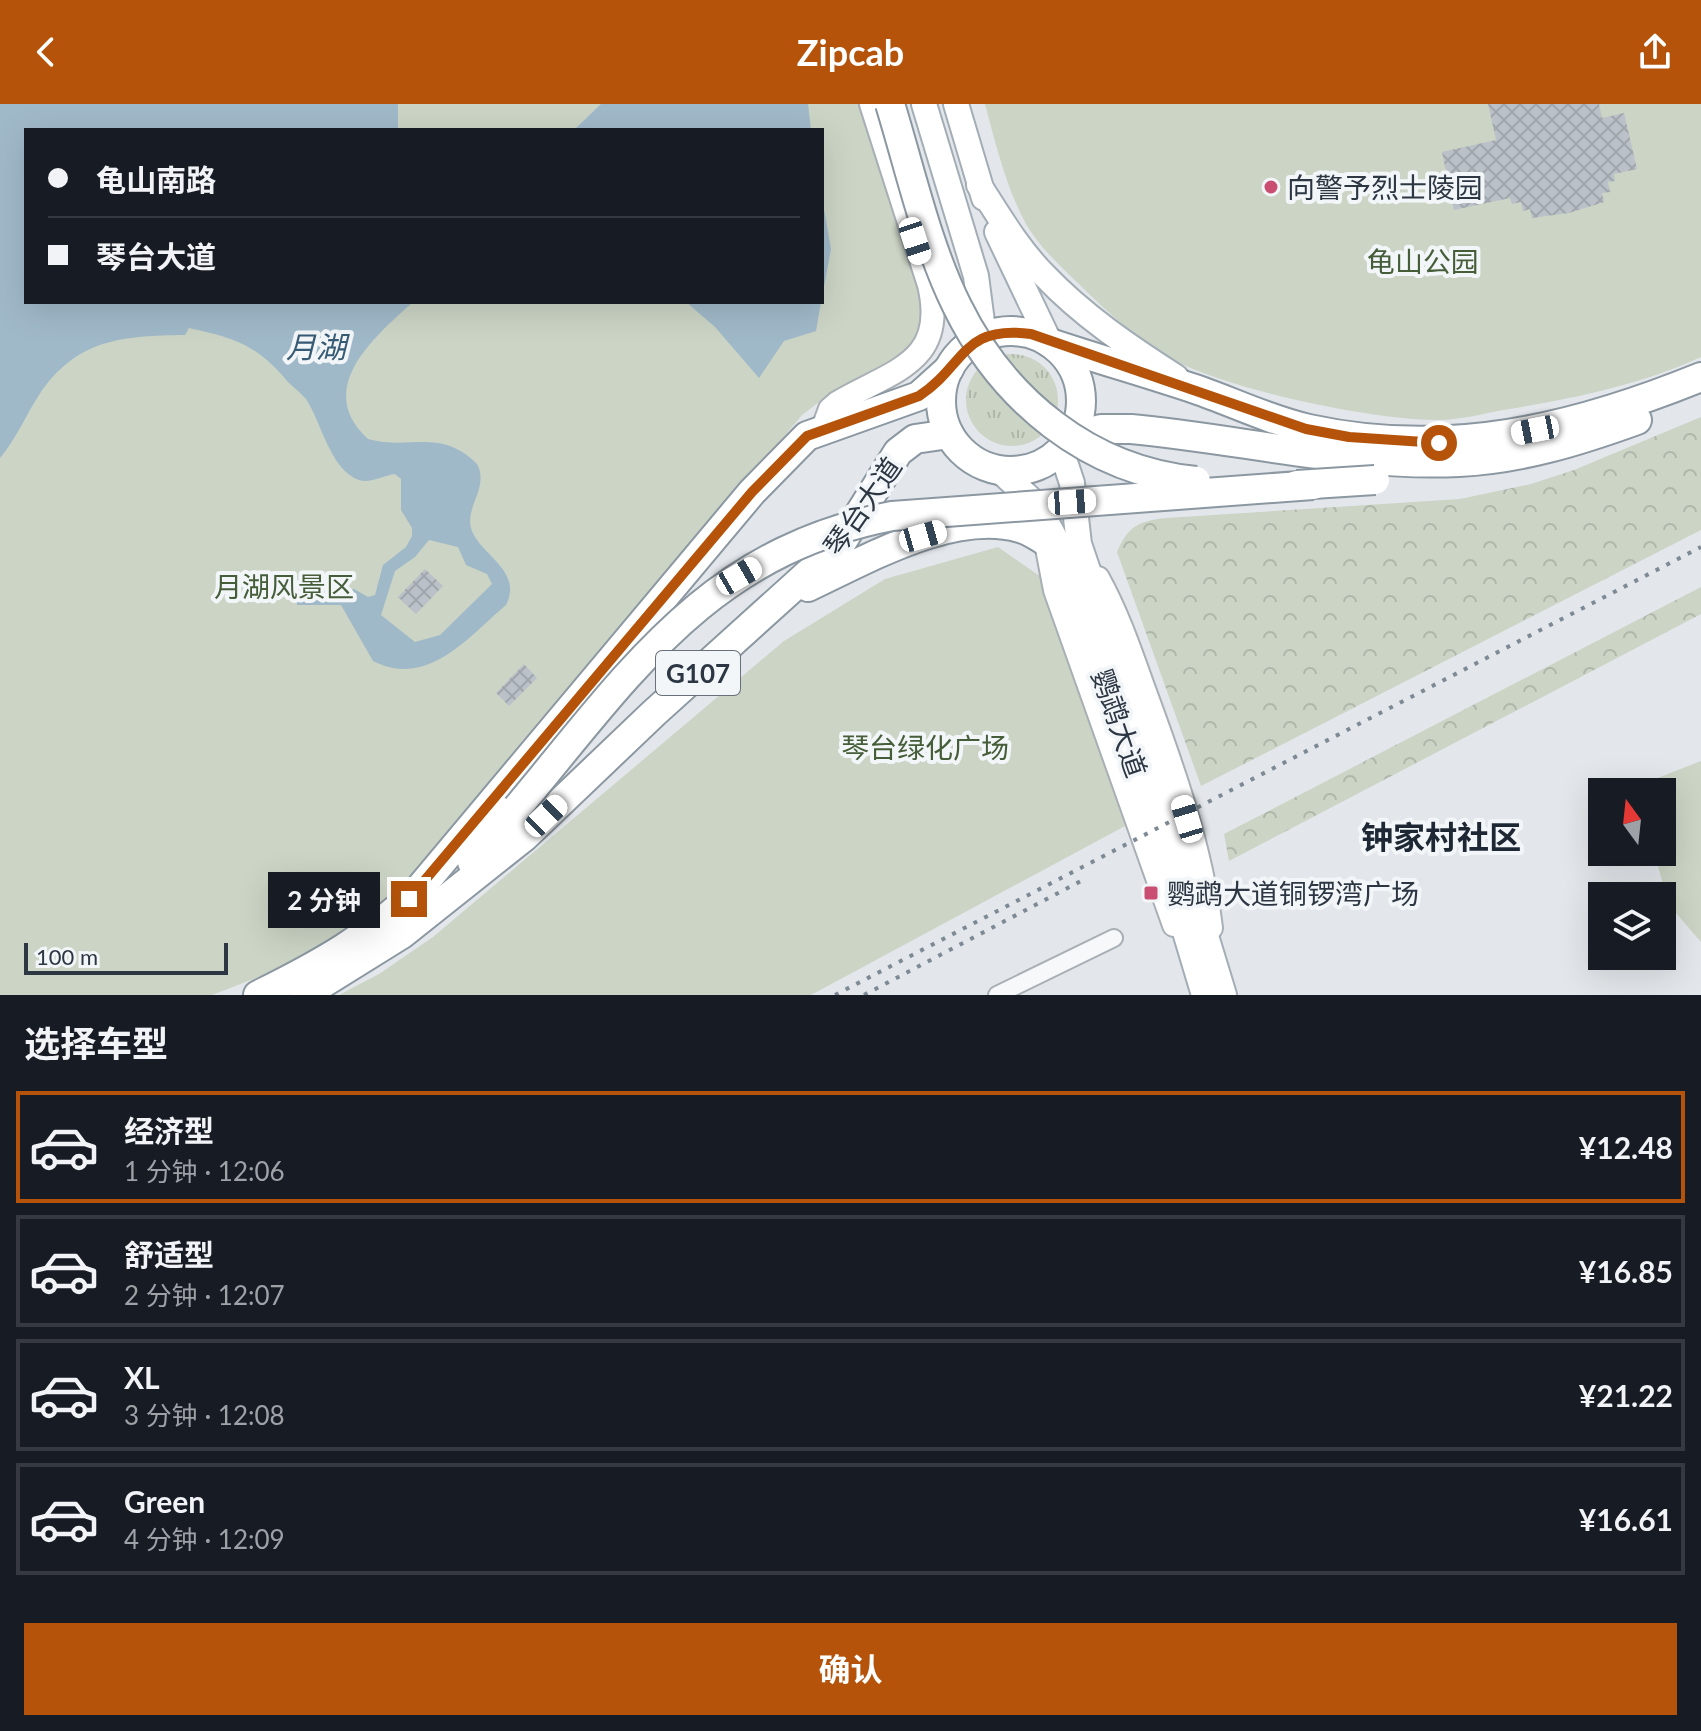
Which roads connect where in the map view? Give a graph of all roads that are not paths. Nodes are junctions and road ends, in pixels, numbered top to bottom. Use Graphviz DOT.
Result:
graph roads {
  1 [pos="871,104"];
  2 [pos="890,104"];
  3 [pos="924,104"];
  4 [pos="956,104"];
  5 [pos="979,185"];
  6 [pos="972,343"];
  7 [pos="1050,343"];
  8 [pos="949,369"];
  9 [pos="1701,377"];
  10 [pos="1194,389"];
  11 [pos="1701,395"];
  12 [pos="823,428"];
  13 [pos="949,434"];
  14 [pos="1066,444"];
  15 [pos="1461,462"];
  16 [pos="999,470"];
  17 [pos="1313,485"];
  18 [pos="1063,547"];
  19 [pos="779,601"];
  20 [pos="430,911"];
  21 [pos="1114,938"];
  22 [pos="1211,986"];
  23 [pos="258,995"];
  24 [pos="304,995"];
  25 [pos="997,995"];
  1 -- 12 [label="main road"];
  2 -- 17 [label="highway, bridge"];
  3 -- 6 [label="main road"];
  4 -- 5 [label="main road"];
  5 -- 7 [label="main road"];
  5 -- 10 [label="main road"];
  6 -- 7 [label="highway"];
  6 -- 8 [label="highway, G107"];
  7 -- 10 [label="highway"];
  7 -- 14 [label="highway"];
  8 -- 12 [label="highway, 琴台大道 / G107"];
  8 -- 13 [label="highway, G107"];
  9 -- 10 [label="highway"];
  11 -- 15 [label="highway"];
  12 -- 23 [label="highway, 琴台大道 / G107"];
  13 -- 16 [label="highway"];
  13 -- 19 [label="highway, 琴台大道 / G107"];
  14 -- 15 [label="highway"];
  14 -- 16 [label="highway"];
  14 -- 18 [label="main road, 鹦鹉大道"];
  15 -- 17 [label="highway, bridge"];
  16 -- 18 [label="main road, 鹦鹉大道"];
  17 -- 20 [label="highway, bridge"];
  18 -- 19 [label="highway"];
  18 -- 22 [label="main road, 鹦鹉大道"];
  18 -- 22 [label="main road"];
  19 -- 20 [label="highway, 琴台大道 / G107"];
  20 -- 24 [label="highway, 琴台大道 / G107"];
  21 -- 25 [label="street"];
}
